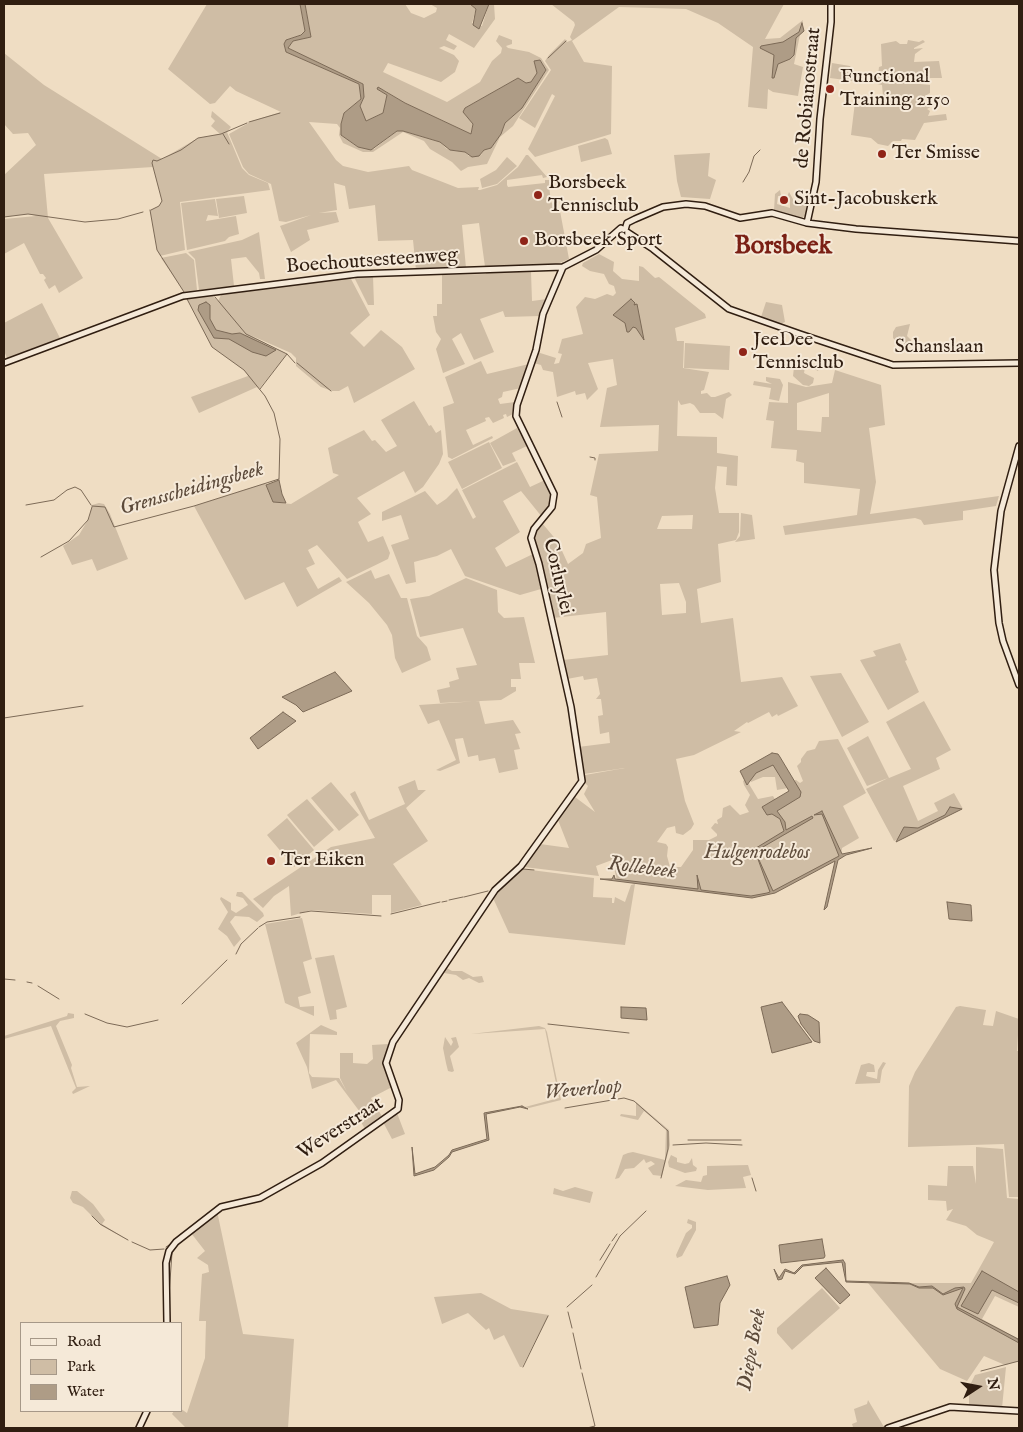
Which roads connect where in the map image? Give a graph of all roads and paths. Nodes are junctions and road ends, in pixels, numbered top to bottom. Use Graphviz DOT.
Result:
graph roads {
  1 [pos="831,4"];
  2 [pos="807,223"];
  3 [pos="625,230"];
  4 [pos="1019,241"];
  5 [pos="563,267"];
  6 [pos="4,363"];
  7 [pos="1019,363"];
  8 [pos="1019,446"];
  9 [pos="1019,456"];
  10 [pos="1007,648"];
  11 [pos="1019,685"];
  12 [pos="521,866"];
  13 [pos="167,1322"];
  14 [pos="147,1412"];
  15 [pos="1019,1412"];
  16 [pos="139,1428"];
  17 [pos="888,1428"];
  1 -- 2 [label="street, de Robianostraat"];
  2 -- 3 [label="street"];
  2 -- 4 [label="street"];
  3 -- 5 [label="street"];
  3 -- 7 [label="street, Schanslaan"];
  5 -- 6 [label="street, Boechoutsesteenweg"];
  5 -- 12 [label="street, Corluylei"];
  8 -- 10 [label="street"];
  9 -- 10 [label="street"];
  10 -- 11 [label="street"];
  12 -- 13 [label="street, Weverstraat"];
  14 -- 16 [label="street"];
  15 -- 17 [label="street"];
}
